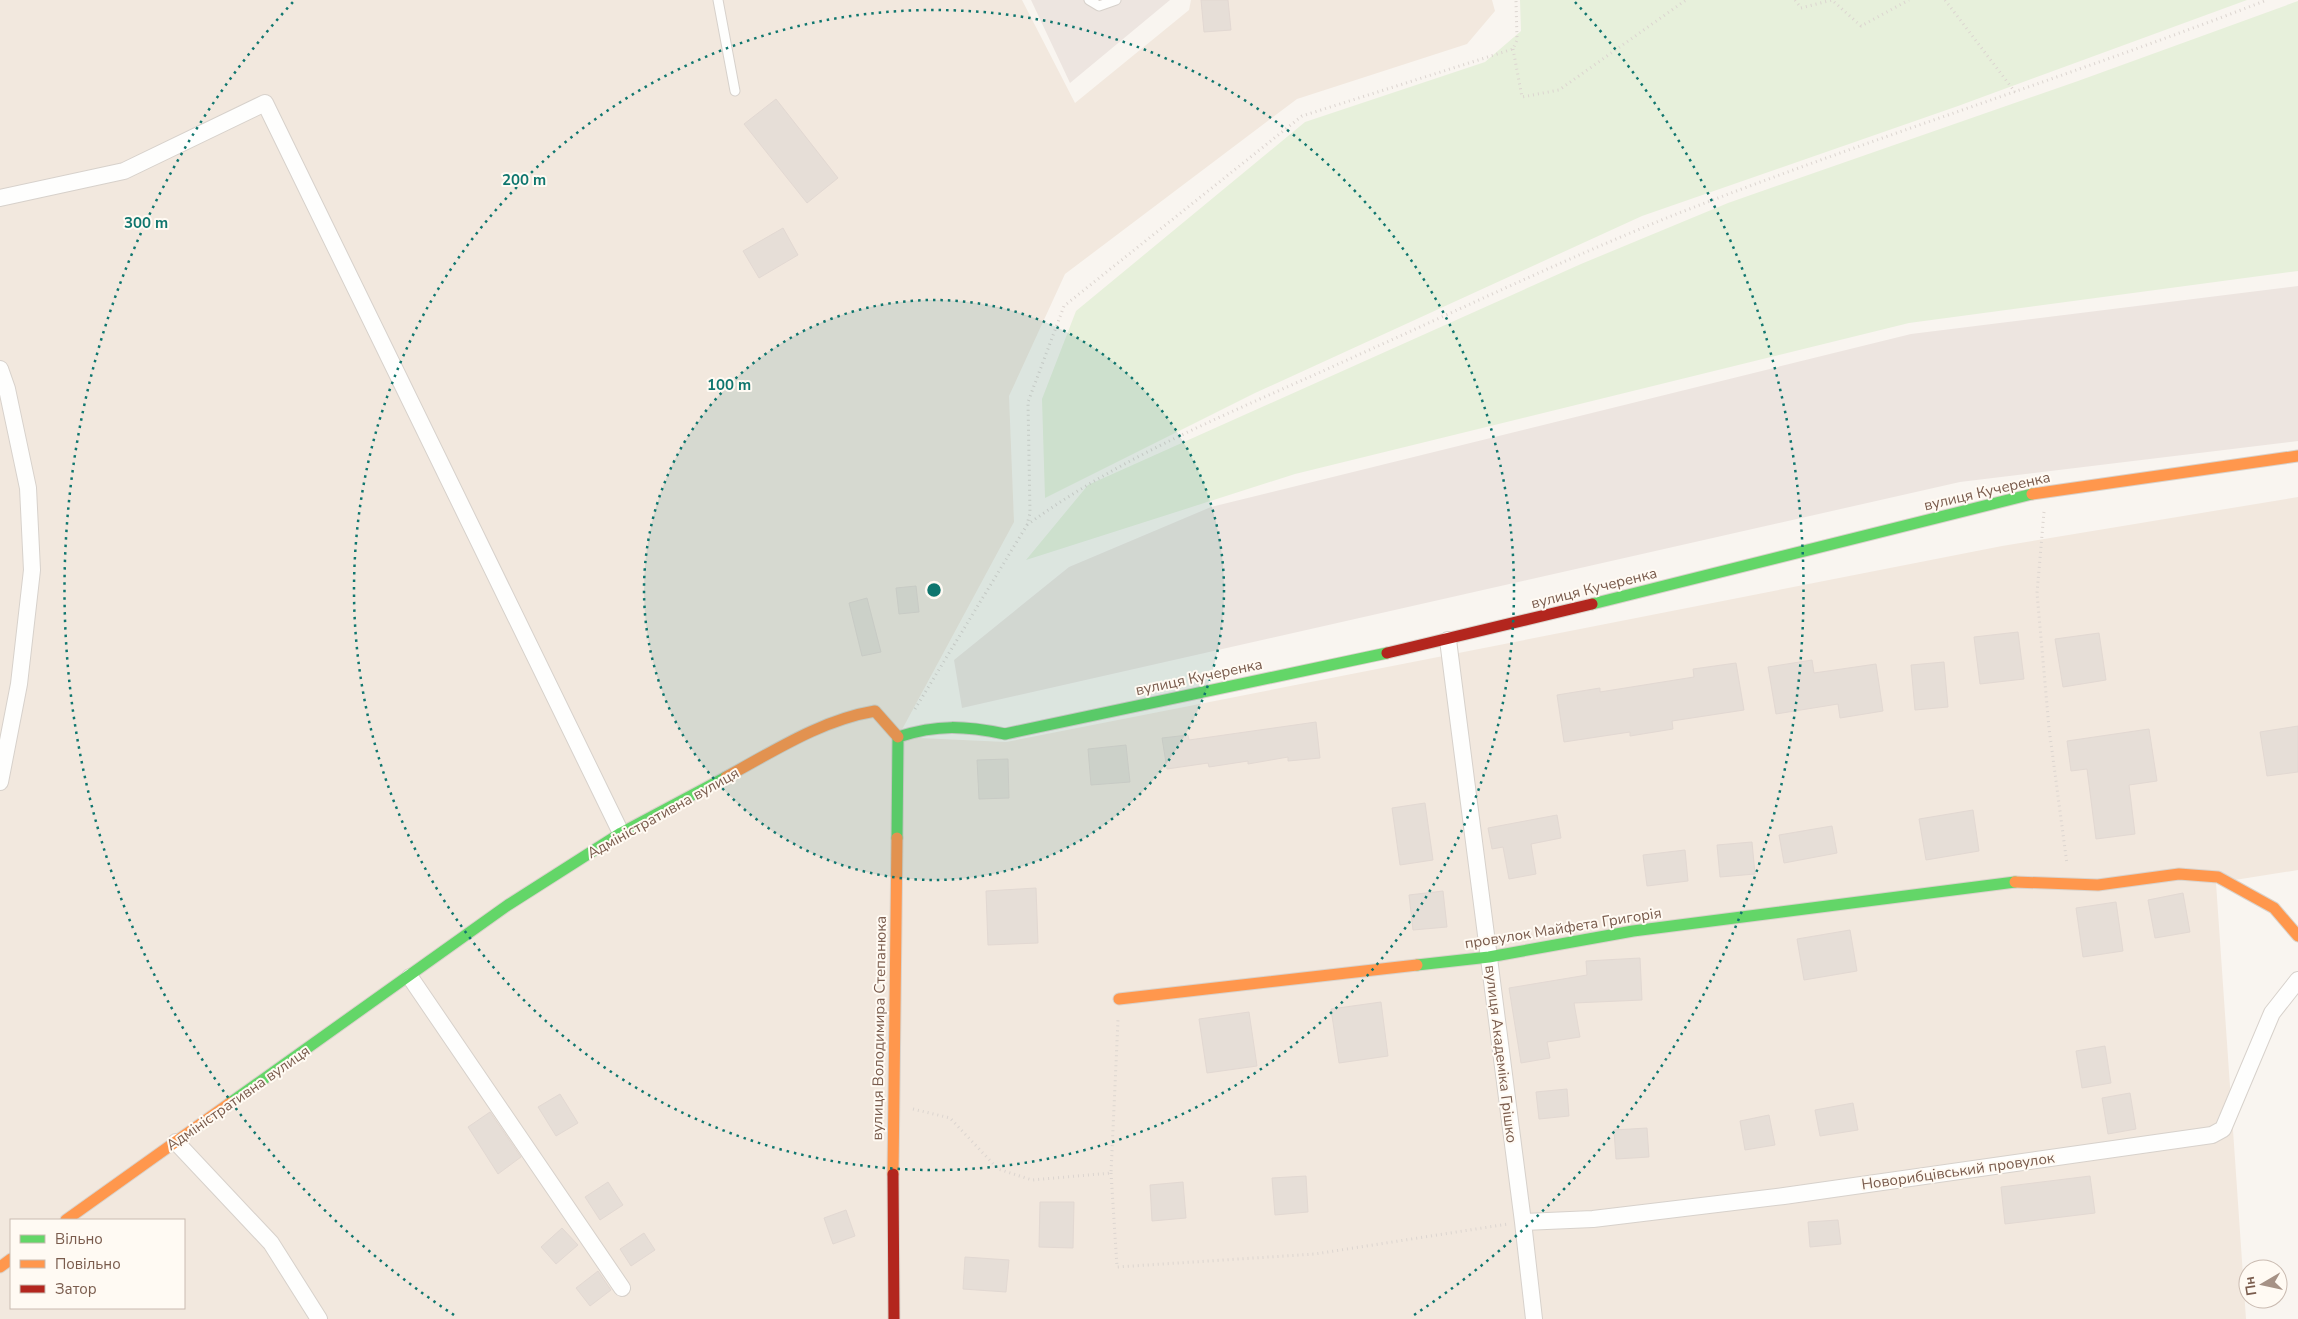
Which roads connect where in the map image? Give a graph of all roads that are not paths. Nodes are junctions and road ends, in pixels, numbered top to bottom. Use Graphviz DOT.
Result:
graph roads {
  1 [pos="718,0"];
  2 [pos="1089,0"];
  3 [pos="1116,0"];
  4 [pos="735,91"];
  5 [pos="0,198"];
  6 [pos="0,369"];
  7 [pos="2298,456"];
  8 [pos="1448,640"];
  9 [pos="898,737"];
  10 [pos="0,782"];
  11 [pos="621,833"];
  12 [pos="2298,936"];
  13 [pos="1489,957"];
  14 [pos="410,976"];
  15 [pos="2298,980"];
  16 [pos="1119,999"];
  17 [pos="176,1142"];
  18 [pos="67,1219"];
  19 [pos="1523,1222"];
  20 [pos="622,1288"];
  21 [pos="319,1319"];
  22 [pos="894,1319"];
  23 [pos="1534,1319"];
  1 -- 4 [label="lane"];
  2 -- 3 [label="lane"];
  5 -- 11 [label="street"];
  6 -- 10 [label="street"];
  7 -- 8 [label="street, вулиця Кучеренка"];
  8 -- 9 [label="street, вулиця Кучеренка"];
  8 -- 13 [label="street, вулиця Академіка Грішко"];
  9 -- 11 [label="street, Адміністративна вулиця"];
  9 -- 22 [label="street, вулиця Володимира Степанюка"];
  11 -- 14 [label="street, Адміністративна вулиця"];
  12 -- 13 [label="street, провулок Майфета Григорія"];
  13 -- 16 [label="street, провулок Майфета Григорія"];
  13 -- 19 [label="street, вулиця Академіка Грішко"];
  14 -- 17 [label="street, Адміністративна вулиця"];
  14 -- 20 [label="street"];
  15 -- 19 [label="street, Новорибцівський провулок"];
  17 -- 18 [label="street, Адміністративна вулиця"];
  17 -- 21 [label="street"];
  19 -- 23 [label="street, вулиця Академіка Грішко"];
}
